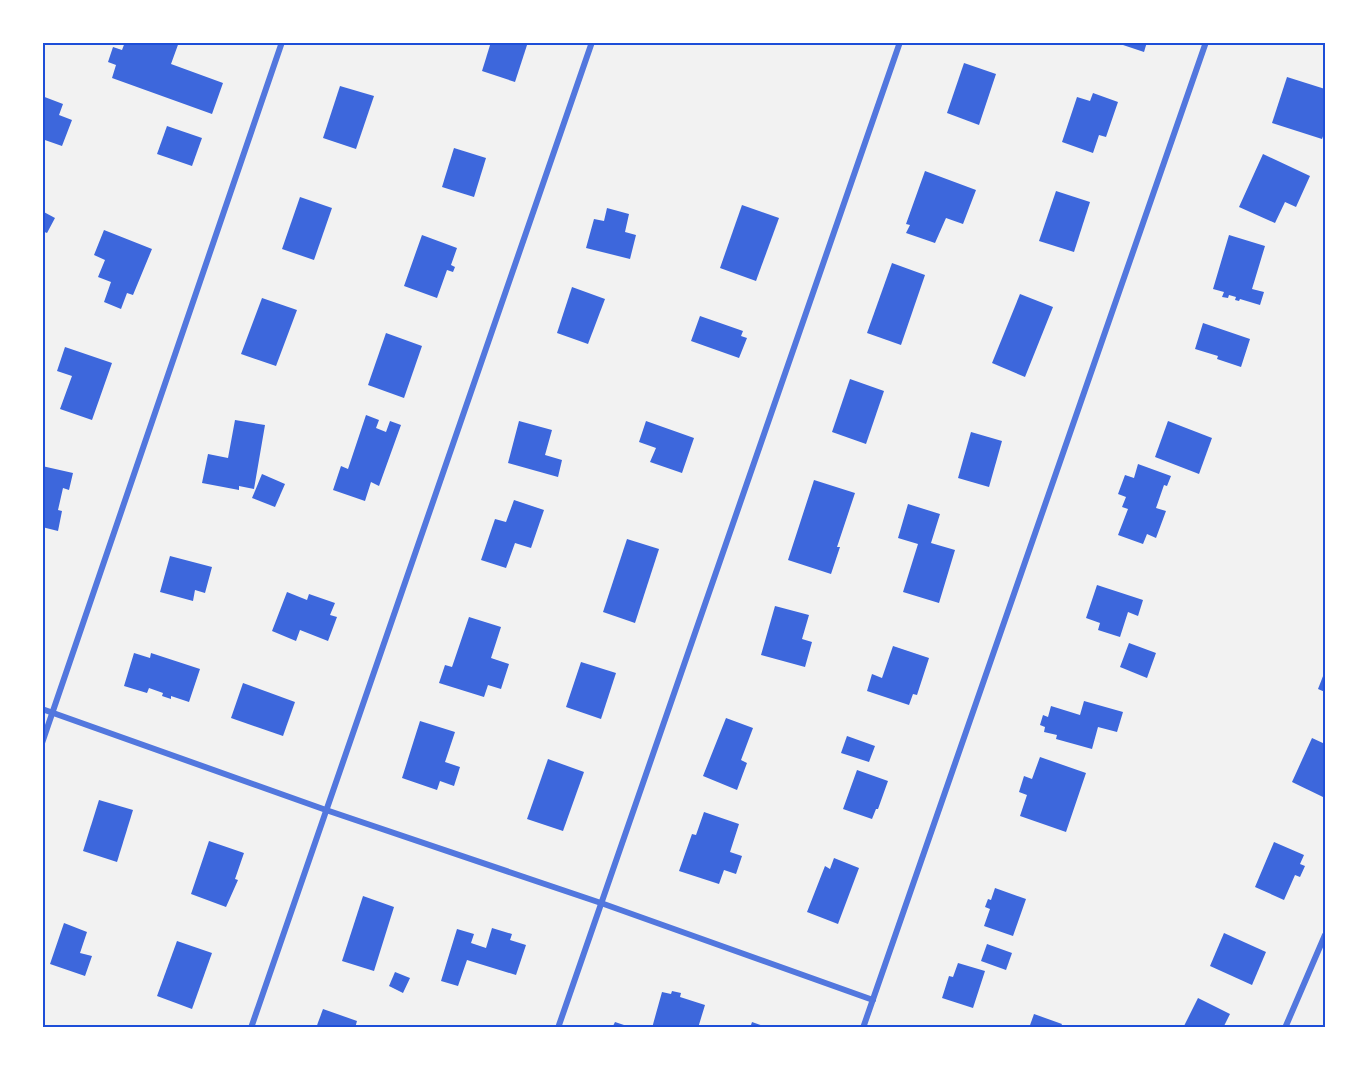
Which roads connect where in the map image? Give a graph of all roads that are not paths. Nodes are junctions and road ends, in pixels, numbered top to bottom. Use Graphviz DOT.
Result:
graph roads {
  1 [pos="282,42"];
  2 [pos="591,42"];
  3 [pos="900,42"];
  4 [pos="1206,42"];
  5 [pos="42,710"];
  6 [pos="52,713"];
  7 [pos="42,743"];
  8 [pos="326,810"];
  9 [pos="601,903"];
  10 [pos="1325,935"];
  11 [pos="873,1000"];
  12 [pos="251,1028"];
  13 [pos="558,1028"];
  14 [pos="863,1028"];
  15 [pos="1285,1028"];
  1 -- 6 [label="street"];
  2 -- 8 [label="street"];
  3 -- 9 [label="street"];
  4 -- 11 [label="street"];
  5 -- 6 [label="street"];
  6 -- 7 [label="street"];
  6 -- 8 [label="street"];
  8 -- 9 [label="street"];
  8 -- 12 [label="street"];
  9 -- 11 [label="street"];
  9 -- 13 [label="street"];
  10 -- 15 [label="street"];
  11 -- 14 [label="street"];
}
